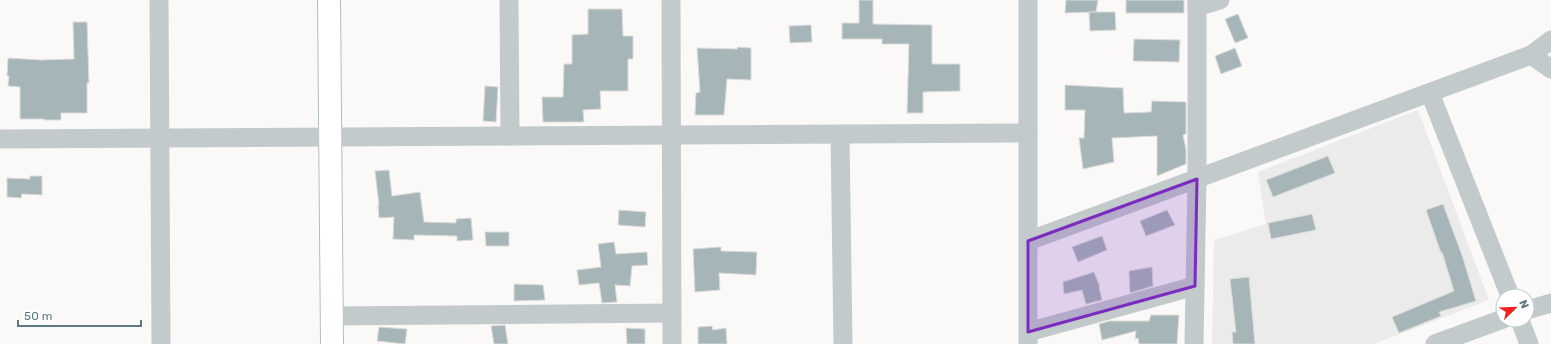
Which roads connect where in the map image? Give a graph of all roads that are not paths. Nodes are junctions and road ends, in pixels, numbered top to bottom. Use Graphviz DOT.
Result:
graph roads {
  1 [pos="160,0"];
  2 [pos="329,0"];
  3 [pos="509,0"];
  4 [pos="671,0"];
  5 [pos="1028,0"];
  6 [pos="1220,0"];
  7 [pos="1197,4"];
  8 [pos="1551,40"];
  9 [pos="1531,56"];
  10 [pos="1551,69"];
  11 [pos="1430,93"];
  12 [pos="1028,133"];
  13 [pos="840,134"];
  14 [pos="510,136"];
  15 [pos="671,136"];
  16 [pos="160,138"];
  17 [pos="330,138"];
  18 [pos="0,139"];
  19 [pos="1197,179"];
  20 [pos="1028,241"];
  21 [pos="1195,286"];
  22 [pos="1507,288"];
  23 [pos="1551,302"];
  24 [pos="1535,307"];
  25 [pos="672,313"];
  26 [pos="332,316"];
  27 [pos="1495,322"];
  28 [pos="1523,328"];
  29 [pos="1028,338"];
  30 [pos="161,344"];
  31 [pos="332,344"];
  32 [pos="672,344"];
  33 [pos="843,344"];
  34 [pos="1194,344"];
  35 [pos="1435,344"];
  36 [pos="1529,344"];
  1 -- 16 [label="street"];
  2 -- 17 [label="street"];
  3 -- 14 [label="street"];
  4 -- 15 [label="street"];
  5 -- 12 [label="street"];
  6 -- 7 [label="street"];
  7 -- 19 [label="street"];
  8 -- 9 [label="street"];
  9 -- 10 [label="street"];
  9 -- 11 [label="street"];
  11 -- 19 [label="street"];
  11 -- 22 [label="street"];
  12 -- 13 [label="street"];
  12 -- 20 [label="street"];
  13 -- 15 [label="street"];
  13 -- 33 [label="street"];
  14 -- 15 [label="street"];
  14 -- 17 [label="street"];
  15 -- 25 [label="street"];
  16 -- 17 [label="street"];
  16 -- 18 [label="street"];
  16 -- 30 [label="street"];
  17 -- 26 [label="street"];
  19 -- 20 [label="street"];
  19 -- 21 [label="street"];
  20 -- 29 [label="street"];
  21 -- 29 [label="street"];
  21 -- 34 [label="street"];
  23 -- 24 [label="street"];
  25 -- 26 [label="street"];
  25 -- 32 [label="street"];
  26 -- 31 [label="street"];
  27 -- 35 [label="street"];
  28 -- 36 [label="street"];
}
